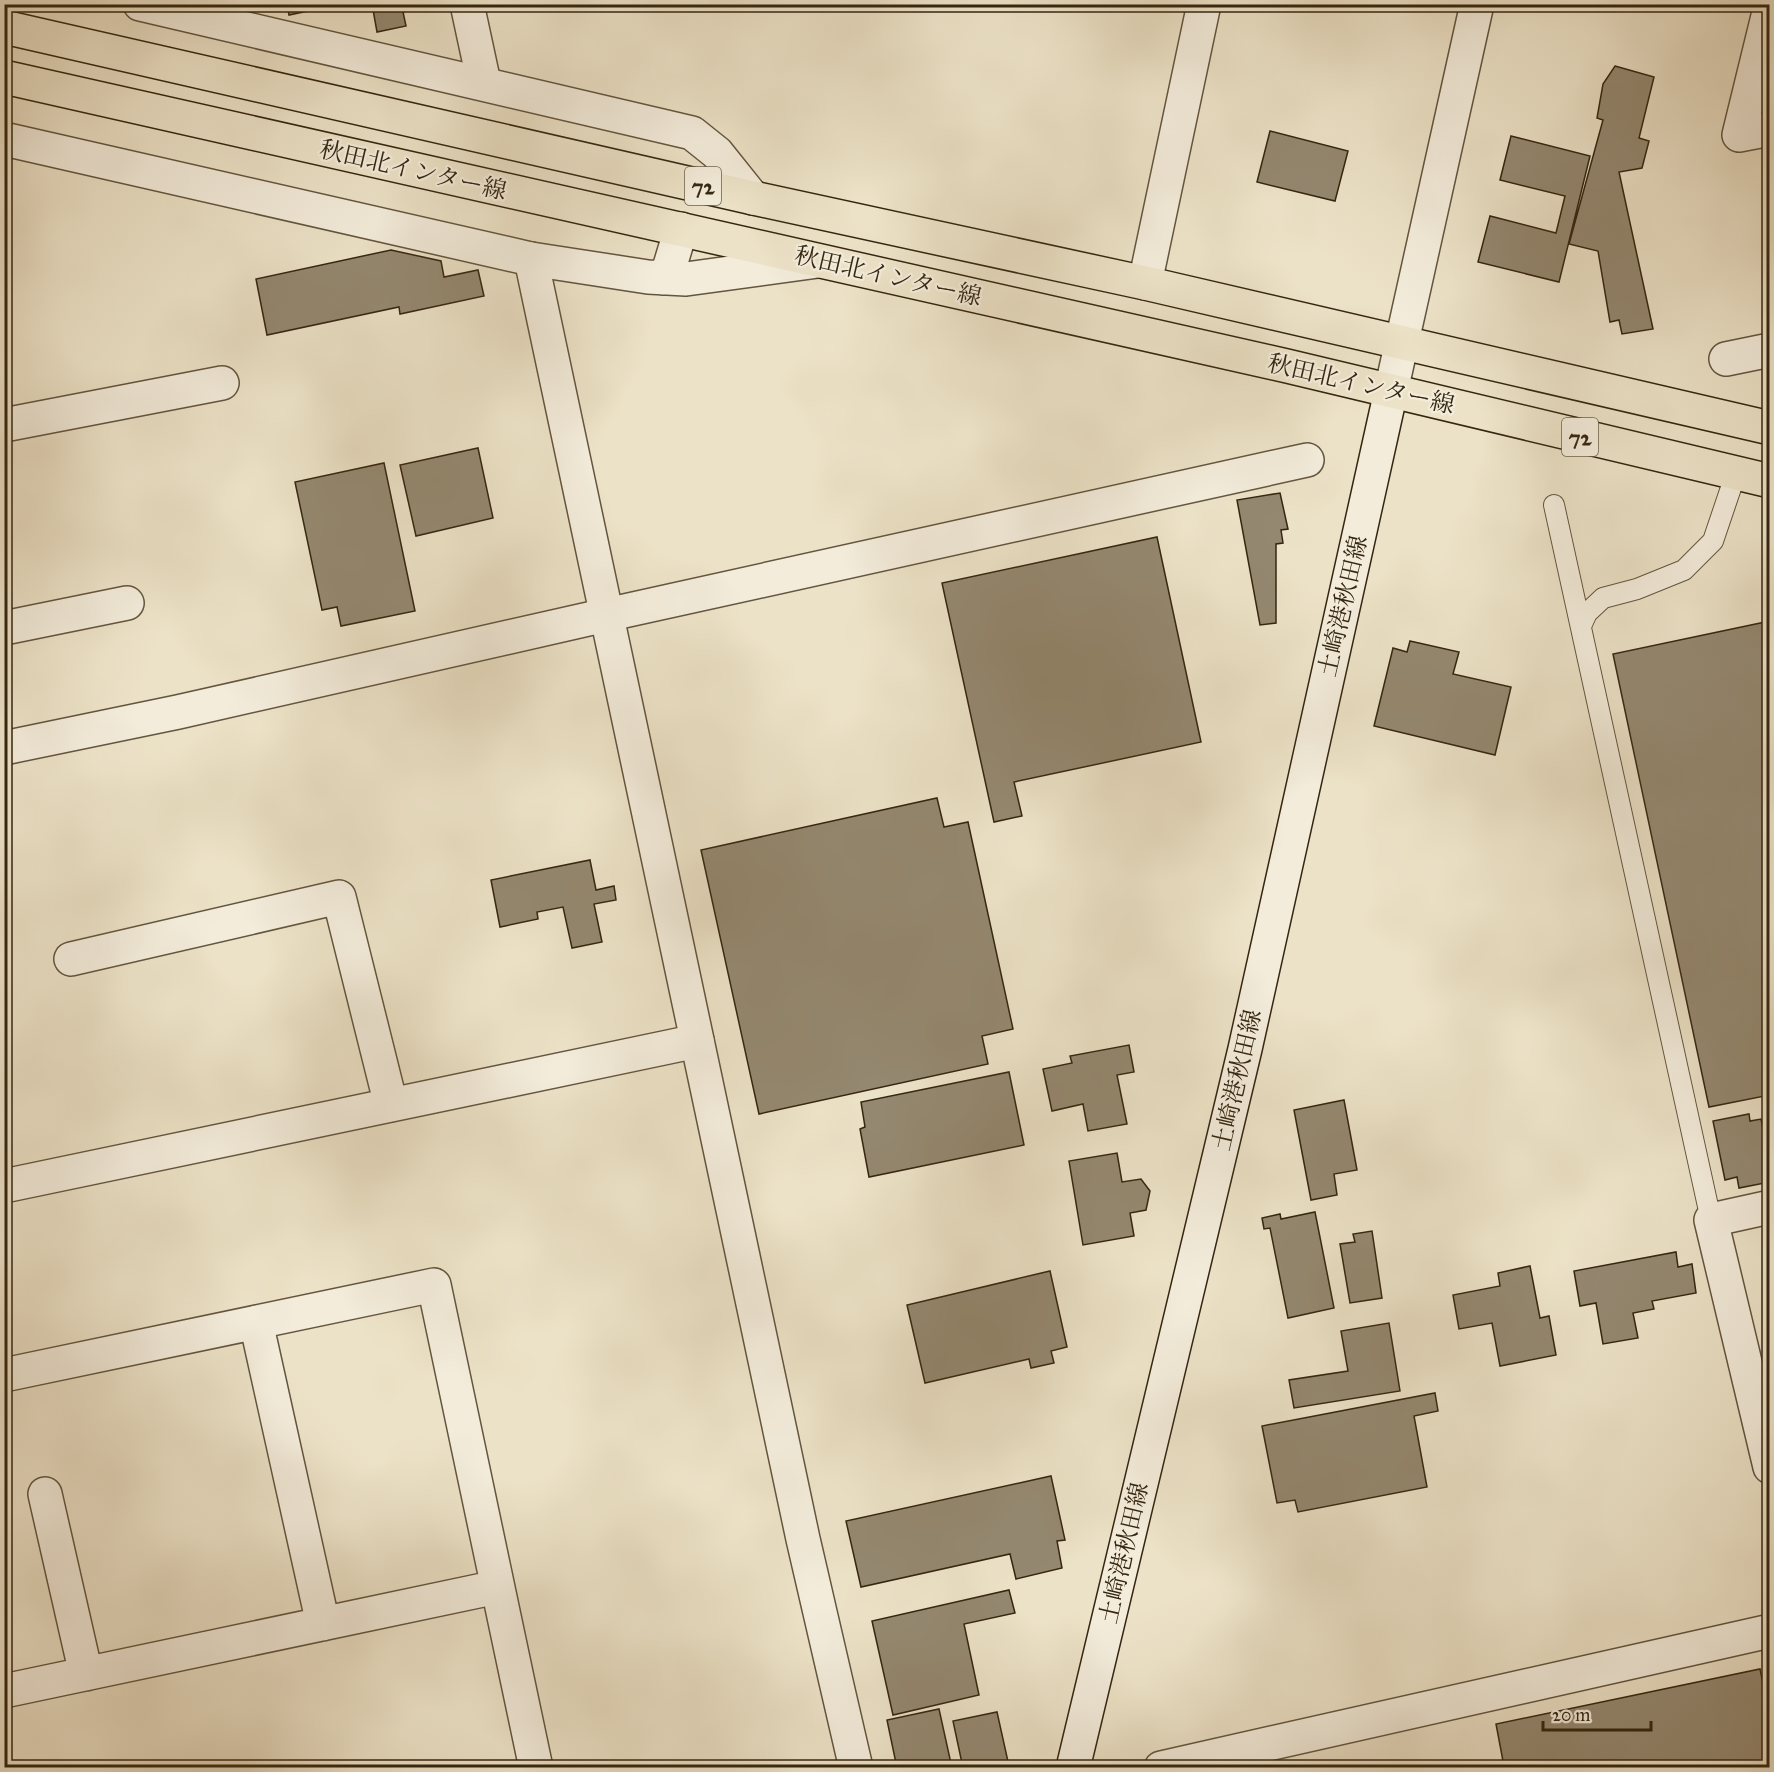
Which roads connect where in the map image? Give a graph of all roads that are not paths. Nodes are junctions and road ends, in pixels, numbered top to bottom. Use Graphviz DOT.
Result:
graph roads {
  1 [pos="140,4"];
  2 [pos="467,4"];
  3 [pos="1204,4"];
  4 [pos="1477,4"];
  5 [pos="1770,8"];
  6 [pos="252,18"];
  7 [pos="4,27"];
  8 [pos="4,77"];
  9 [pos="484,83"];
  10 [pos="1770,129"];
  11 [pos="4,139"];
  12 [pos="753,198"];
  13 [pos="681,230"];
  14 [pos="531,259"];
  15 [pos="821,261"];
  16 [pos="663,278"];
  17 [pos="1145,283"];
  18 [pos="1402,343"];
  19 [pos="1770,350"];
  20 [pos="1726,358"];
  21 [pos="222,383"];
  22 [pos="1391,391"];
  23 [pos="4,424"];
  24 [pos="1770,428"];
  25 [pos="1306,460"];
  26 [pos="1736,473"];
  27 [pos="1770,481"];
  28 [pos="1554,505"];
  29 [pos="127,603"];
  30 [pos="606,615"];
  31 [pos="1581,626"];
  32 [pos="4,628"];
  33 [pos="4,748"];
  34 [pos="71,959"];
  35 [pos="697,1041"];
  36 [pos="391,1105"];
  37 [pos="4,1186"];
  38 [pos="1770,1208"];
  39 [pos="1711,1220"];
  40 [pos="256,1322"];
  41 [pos="4,1375"];
  42 [pos="1770,1467"];
  43 [pos="45,1494"];
  44 [pos="498,1587"];
  45 [pos="323,1624"];
  46 [pos="1770,1631"];
  47 [pos="86,1674"];
  48 [pos="4,1691"];
  49 [pos="536,1767"];
  50 [pos="856,1767"];
  51 [pos="1073,1767"];
  52 [pos="1161,1767"];
  1 -- 6 [label="street"];
  2 -- 9 [label="street"];
  3 -- 17 [label="street"];
  4 -- 18 [label="street, 土崎港秋田線"];
  5 -- 10 [label="street"];
  6 -- 9 [label="street"];
  7 -- 12 [label="main road, 秋田北インター線 / 72"];
  8 -- 13 [label="main road, 秋田北インター線 / 72"];
  9 -- 12 [label="street"];
  11 -- 14 [label="street"];
  12 -- 17 [label="main road, 秋田北インター線 / 72"];
  13 -- 15 [label="main road, 秋田北インター線 / 72"];
  13 -- 16 [label="street"];
  14 -- 16 [label="street"];
  14 -- 30 [label="street"];
  15 -- 16 [label="street"];
  15 -- 22 [label="main road, 秋田北インター線 / 72"];
  17 -- 18 [label="main road, 秋田北インター線 / 72"];
  18 -- 22 [label="street, 土崎港秋田線"];
  18 -- 24 [label="main road, 秋田北インター線 / 72"];
  19 -- 20 [label="street"];
  21 -- 23 [label="street"];
  22 -- 26 [label="main road, 秋田北インター線 / 72"];
  22 -- 51 [label="street, 土崎港秋田線"];
  25 -- 30 [label="street"];
  26 -- 27 [label="main road, 秋田北インター線 / 72"];
  26 -- 31 [label="lane"];
  28 -- 31 [label="lane"];
  29 -- 32 [label="street"];
  30 -- 33 [label="street"];
  30 -- 35 [label="street"];
  31 -- 39 [label="lane"];
  34 -- 36 [label="street"];
  35 -- 36 [label="street"];
  35 -- 50 [label="street"];
  36 -- 37 [label="street"];
  38 -- 39 [label="street"];
  39 -- 42 [label="street"];
  40 -- 41 [label="street"];
  40 -- 44 [label="street"];
  40 -- 45 [label="street"];
  43 -- 47 [label="street"];
  44 -- 45 [label="street"];
  44 -- 49 [label="street"];
  45 -- 47 [label="street"];
  46 -- 52 [label="street"];
  47 -- 48 [label="street"];
}
